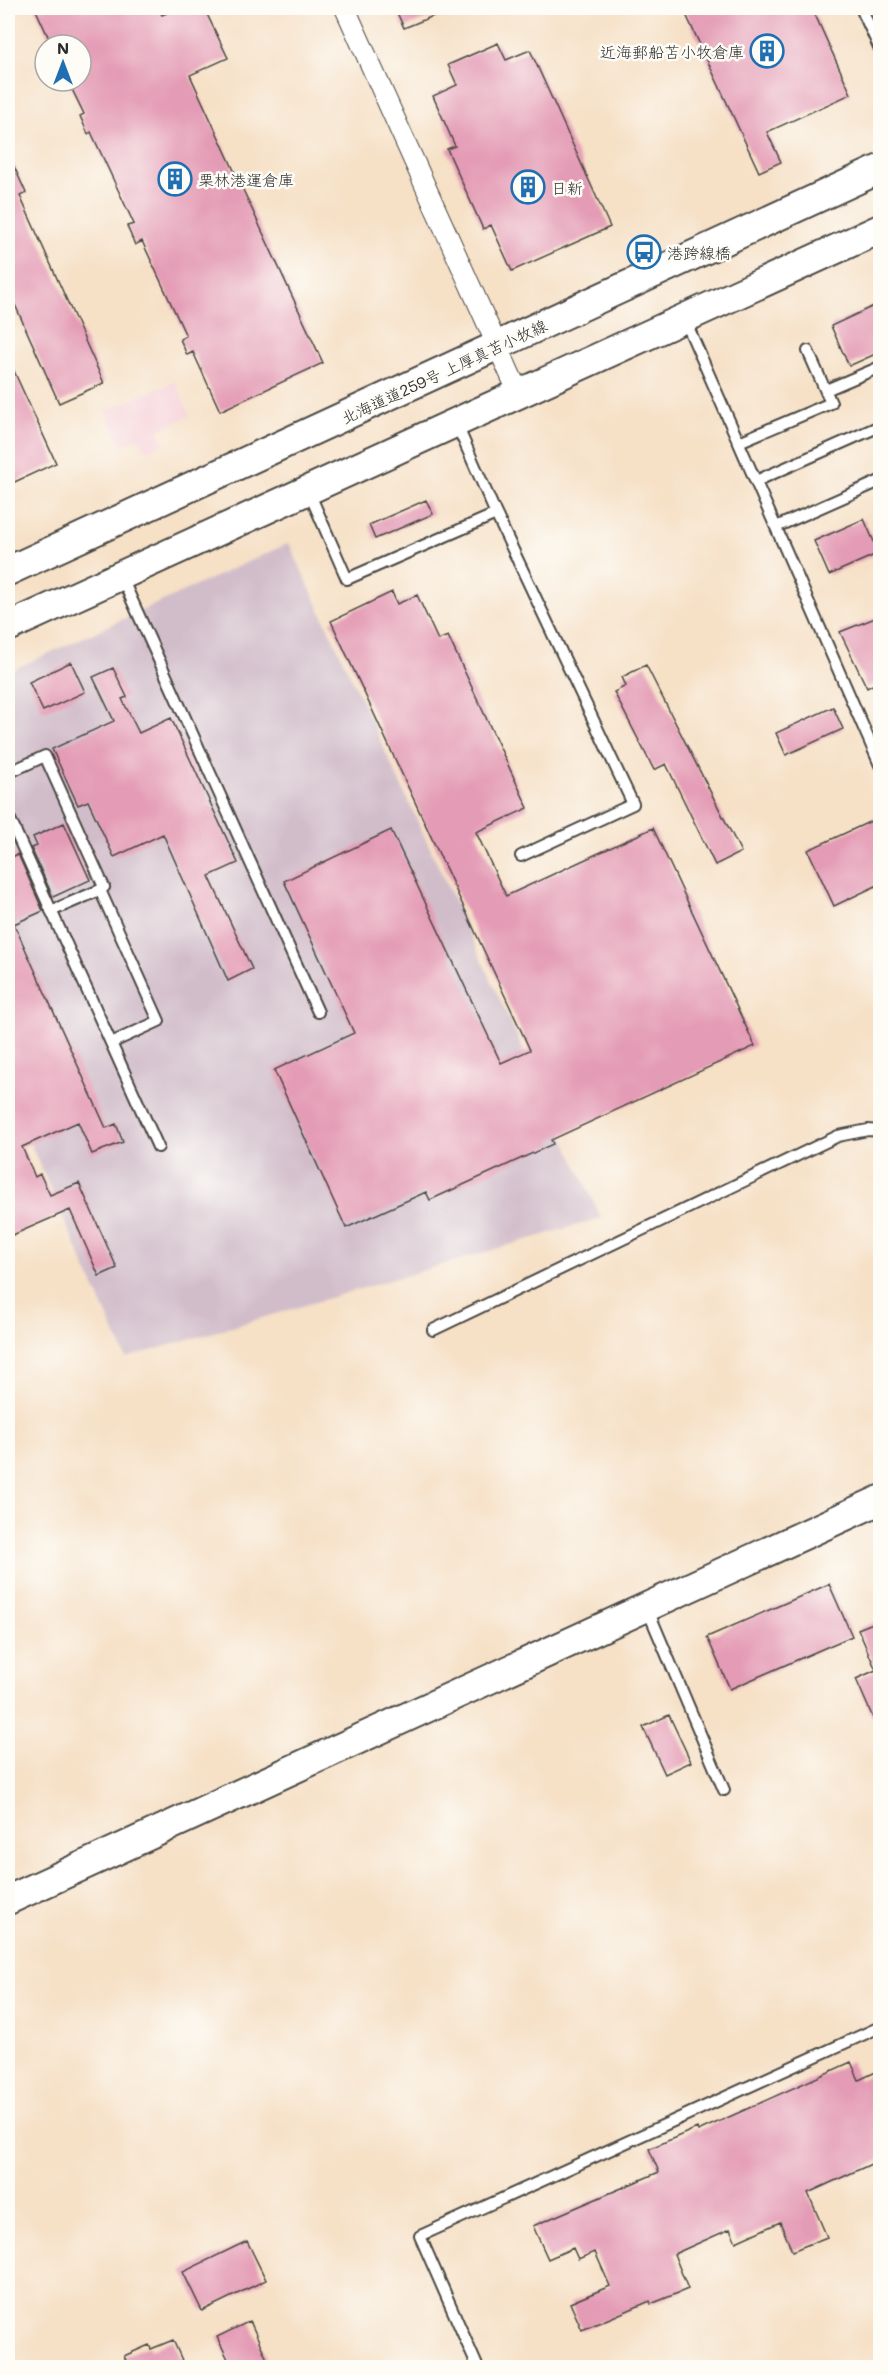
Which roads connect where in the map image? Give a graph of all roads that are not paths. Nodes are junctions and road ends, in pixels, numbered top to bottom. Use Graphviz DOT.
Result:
graph roads {
  1 [pos="345,8"];
  2 [pos="861,8"];
  3 [pos="880,49"];
  4 [pos="880,169"];
  5 [pos="880,229"];
  6 [pos="684,318"];
  7 [pos="497,347"];
  8 [pos="808,351"];
  9 [pos="880,367"];
  10 [pos="826,390"];
  11 [pos="519,394"];
  12 [pos="456,423"];
  13 [pos="880,426"];
  14 [pos="739,442"];
  15 [pos="756,481"];
  16 [pos="880,481"];
  17 [pos="308,490"];
  18 [pos="496,514"];
  19 [pos="776,526"];
  20 [pos="8,571"];
  21 [pos="121,575"];
  22 [pos="8,627"];
  23 [pos="880,765"];
  24 [pos="9,768"];
  25 [pos="8,815"];
  26 [pos="521,856"];
  27 [pos="100,890"];
  28 [pos="51,911"];
  29 [pos="318,1012"];
  30 [pos="111,1043"];
  31 [pos="880,1131"];
  32 [pos="158,1147"];
  33 [pos="433,1330"];
  34 [pos="880,1500"];
  35 [pos="647,1608"];
  36 [pos="724,1790"];
  37 [pos="8,1900"];
  38 [pos="880,2027"];
  39 [pos="478,2367"];
  1 -- 7 [label="street"];
  2 -- 3 [label="lane"];
  4 -- 7 [label="main road, 北海道道259号 上厚真苫小牧線"];
  5 -- 6 [label="main road"];
  6 -- 11 [label="main road"];
  6 -- 14 [label="lane"];
  7 -- 11 [label="street"];
  7 -- 20 [label="main road, 北海道道259号 上厚真苫小牧線"];
  8 -- 10 [label="lane"];
  9 -- 10 [label="lane"];
  10 -- 14 [label="lane"];
  11 -- 12 [label="main road"];
  12 -- 17 [label="main road"];
  12 -- 18 [label="lane"];
  13 -- 15 [label="lane"];
  14 -- 15 [label="lane"];
  15 -- 19 [label="lane"];
  16 -- 19 [label="lane"];
  17 -- 18 [label="lane"];
  17 -- 21 [label="main road"];
  18 -- 26 [label="lane"];
  19 -- 23 [label="lane"];
  21 -- 22 [label="main road"];
  21 -- 29 [label="lane"];
  24 -- 27 [label="lane"];
  25 -- 28 [label="lane"];
  27 -- 28 [label="lane"];
  27 -- 30 [label="lane"];
  28 -- 30 [label="lane"];
  30 -- 32 [label="lane"];
  31 -- 33 [label="lane"];
  34 -- 35 [label="main road"];
  35 -- 36 [label="lane"];
  35 -- 37 [label="main road"];
  38 -- 39 [label="lane"];
}
